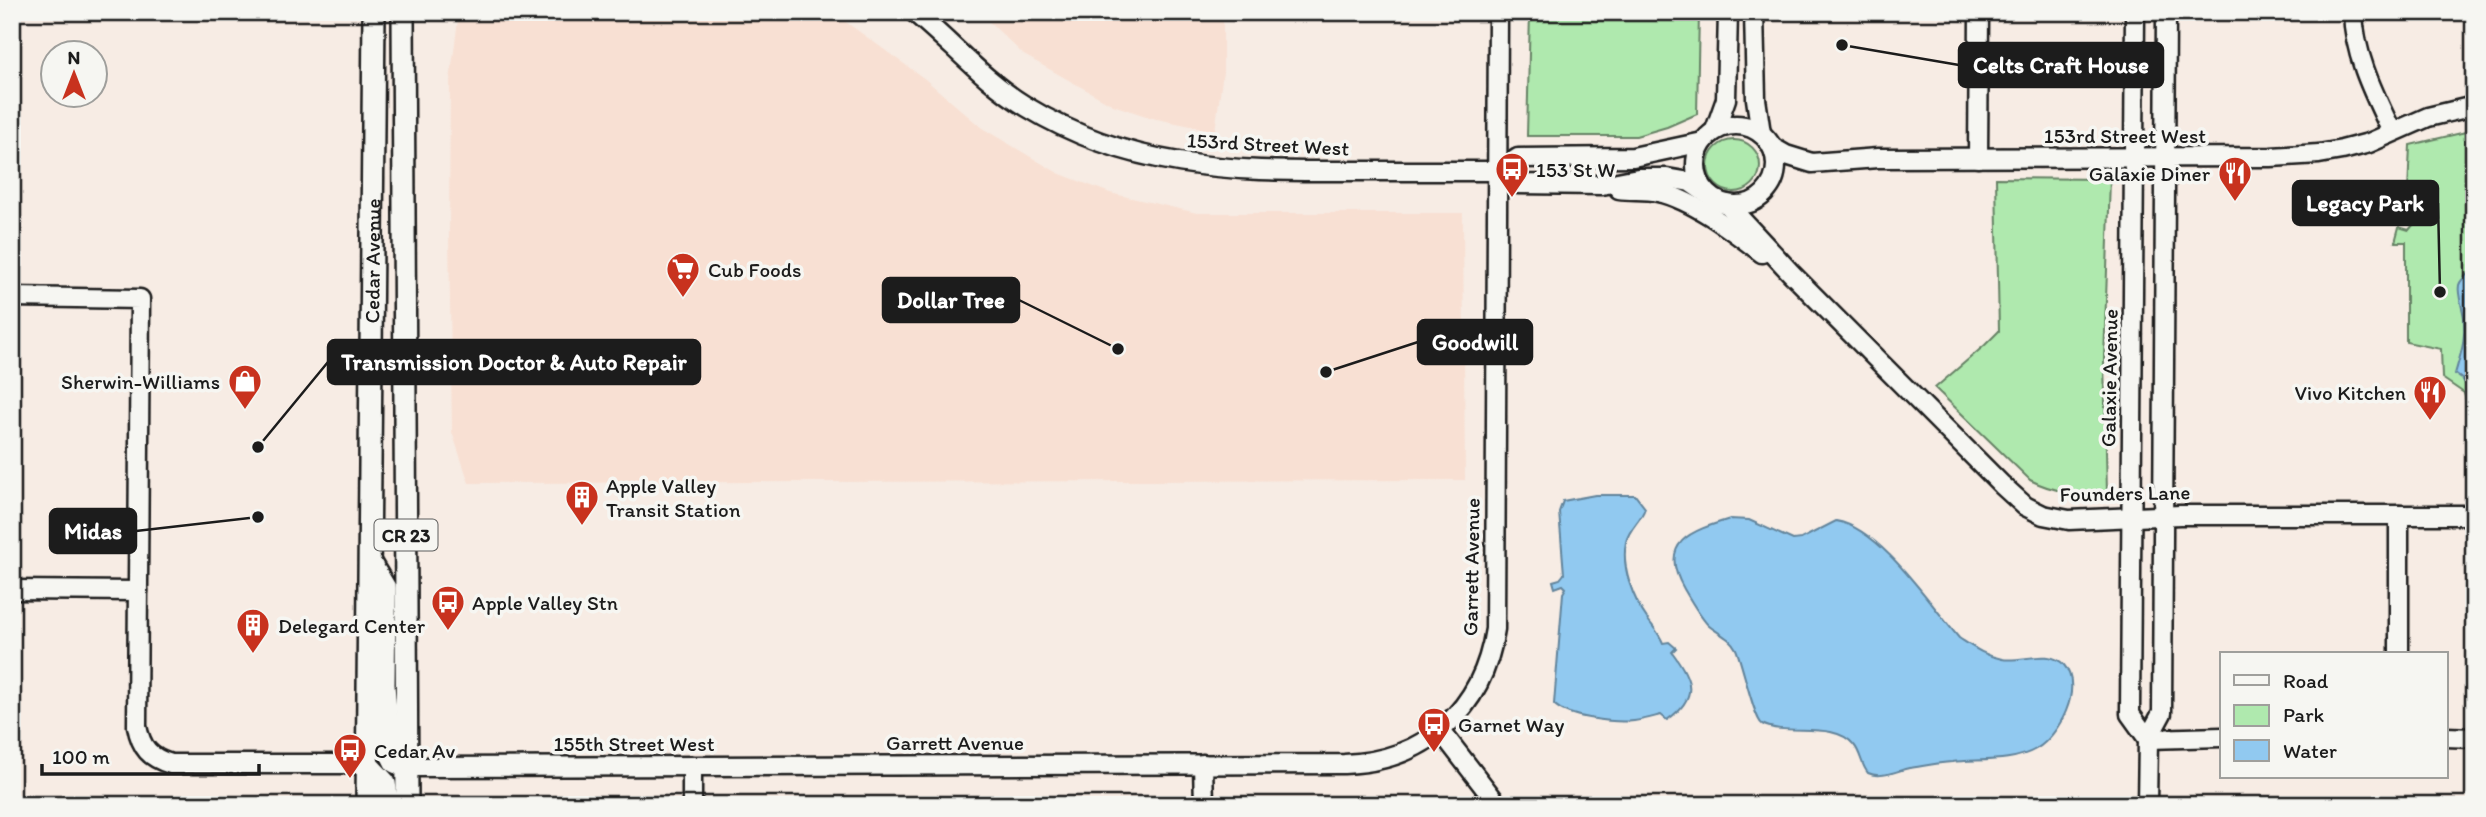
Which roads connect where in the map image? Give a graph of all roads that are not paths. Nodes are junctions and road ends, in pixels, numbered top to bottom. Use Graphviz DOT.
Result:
graph roads {
  1 [pos="374,12"];
  2 [pos="403,12"];
  3 [pos="914,12"];
  4 [pos="1498,12"];
  5 [pos="1728,12"];
  6 [pos="1754,12"];
  7 [pos="1979,12"];
  8 [pos="2135,12"];
  9 [pos="2166,12"];
  10 [pos="2353,12"];
  11 [pos="2474,106"];
  12 [pos="2392,132"];
  13 [pos="1709,136"];
  14 [pos="1767,140"];
  15 [pos="1978,158"];
  16 [pos="2134,158"];
  17 [pos="2165,158"];
  18 [pos="1498,171"];
  19 [pos="1602,185"];
  20 [pos="1708,194"];
  21 [pos="1727,204"];
  22 [pos="1791,273"];
  23 [pos="12,297"];
  24 [pos="2399,515"];
  25 [pos="2474,515"];
  26 [pos="2163,516"];
  27 [pos="2131,517"];
  28 [pos="369,561"];
  29 [pos="12,590"];
  30 [pos="138,591"];
  31 [pos="2399,652"];
  32 [pos="1440,730"];
  33 [pos="2220,737"];
  34 [pos="2448,737"];
  35 [pos="2474,738"];
  36 [pos="2148,739"];
  37 [pos="367,764"];
  38 [pos="1203,764"];
  39 [pos="862,765"];
  40 [pos="692,766"];
  41 [pos="407,767"];
  42 [pos="367,805"];
  43 [pos="388,805"];
  44 [pos="407,805"];
  45 [pos="692,805"];
  46 [pos="1204,805"];
  47 [pos="1498,805"];
  48 [pos="2147,805"];
  1 -- 28 [label="main road, Cedar Avenue / CR 23"];
  2 -- 41 [label="main road, Cedar Avenue / CR 23"];
  3 -- 18 [label="street, 153rd Street West"];
  4 -- 18 [label="street, Garrett Avenue"];
  5 -- 13 [label="street"];
  6 -- 14 [label="street"];
  7 -- 15 [label="street"];
  8 -- 16 [label="street, Galaxie Avenue"];
  9 -- 17 [label="street"];
  10 -- 12 [label="street"];
  11 -- 12 [label="street, 153rd Street West"];
  12 -- 17 [label="street, 153rd Street West"];
  13 -- 14 [label="street"];
  13 -- 18 [label="street, 153rd Street West"];
  13 -- 20 [label="street"];
  14 -- 15 [label="street, 153rd Street West"];
  14 -- 21 [label="street"];
  15 -- 16 [label="street, 153rd Street West"];
  16 -- 17 [label="street, 153rd Street West"];
  16 -- 27 [label="street, Galaxie Avenue"];
  17 -- 26 [label="street"];
  18 -- 19 [label="street, 153rd Street West"];
  18 -- 32 [label="street, Garrett Avenue"];
  19 -- 20 [label="street, 153rd Street West"];
  19 -- 22 [label="street, Founders Lane"];
  20 -- 21 [label="street"];
  21 -- 22 [label="street, Founders Lane"];
  22 -- 27 [label="street, Founders Lane"];
  23 -- 30 [label="street"];
  24 -- 25 [label="street, Founders Lane"];
  24 -- 26 [label="street, Founders Lane"];
  24 -- 31 [label="street"];
  26 -- 27 [label="street, Founders Lane"];
  26 -- 36 [label="street"];
  27 -- 36 [label="street, Galaxie Avenue"];
  28 -- 37 [label="main road, Cedar Avenue / CR 23"];
  28 -- 41 [label="main road"];
  29 -- 30 [label="street"];
  30 -- 37 [label="street"];
  32 -- 38 [label="street, Garrett Avenue"];
  32 -- 47 [label="street"];
  33 -- 36 [label="street"];
  34 -- 35 [label="street"];
  36 -- 48 [label="street"];
  37 -- 42 [label="main road, Cedar Avenue / CR 23"];
  37 -- 43 [label="main road"];
  38 -- 39 [label="street, Garrett Avenue"];
  38 -- 46 [label="street"];
  39 -- 40 [label="street, 155th Street West"];
  40 -- 41 [label="street, 155th Street West"];
  40 -- 45 [label="street"];
  41 -- 44 [label="main road, Cedar Avenue / CR 23"];
}
